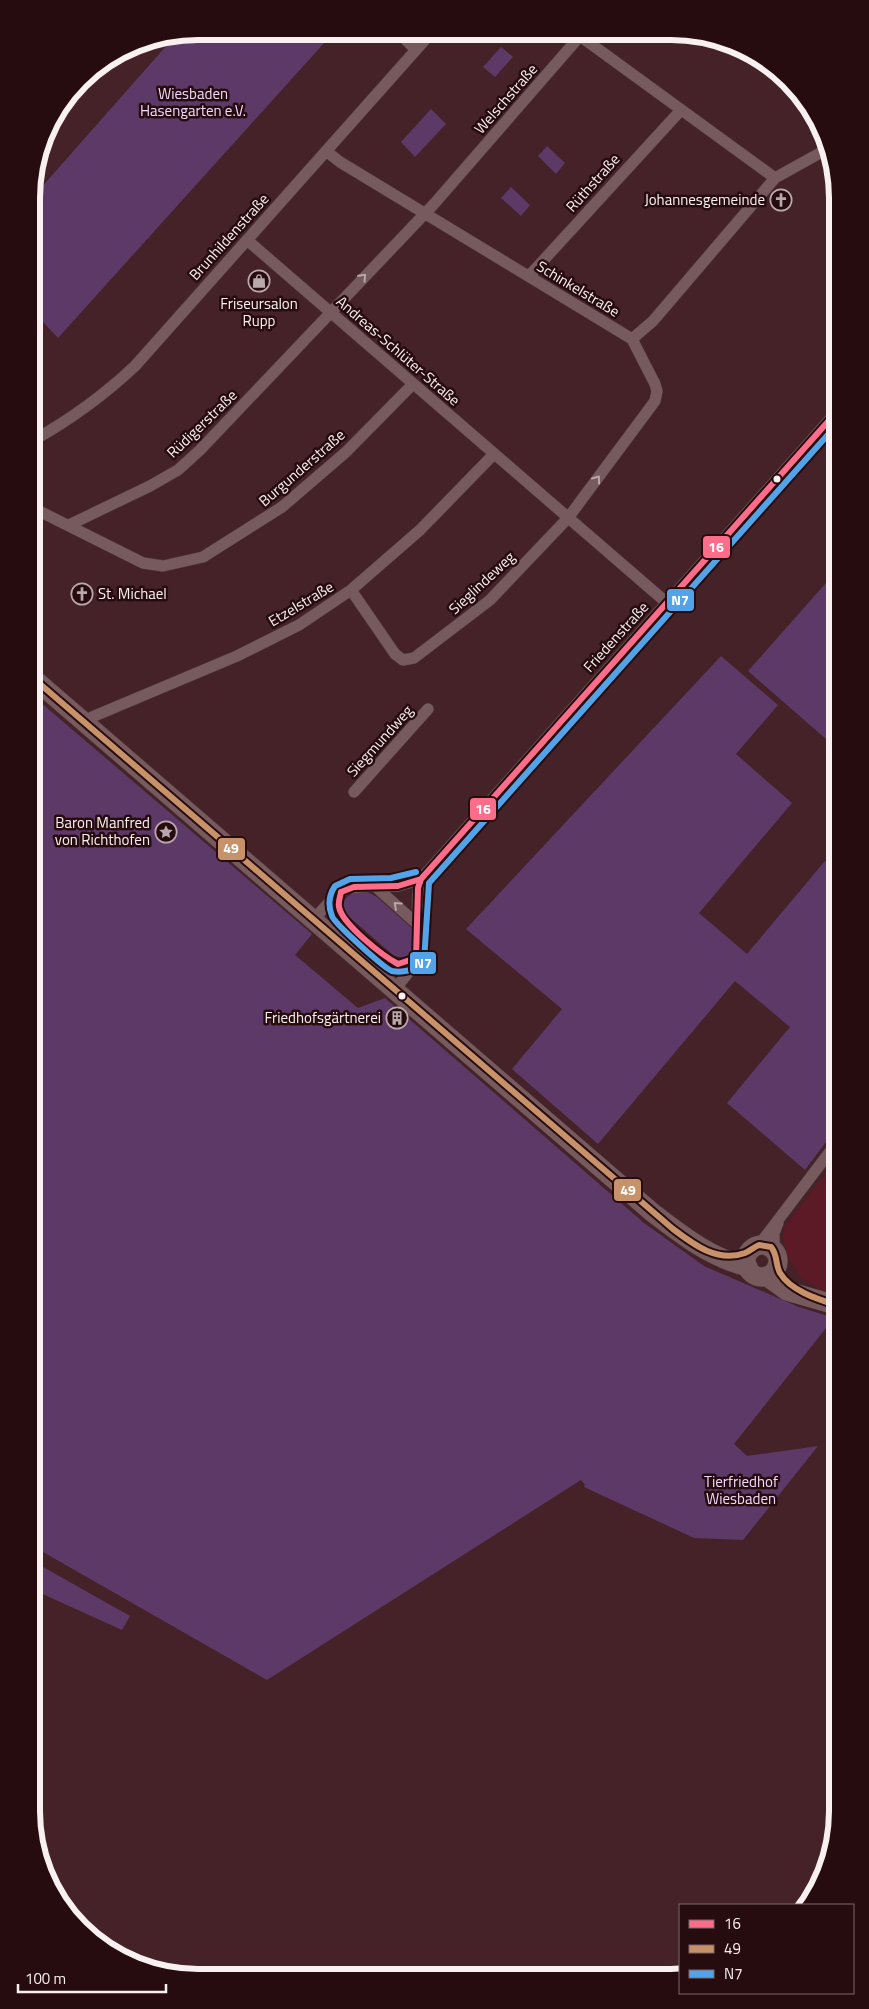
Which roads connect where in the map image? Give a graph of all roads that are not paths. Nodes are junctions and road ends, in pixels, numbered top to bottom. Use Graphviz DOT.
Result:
graph roads {
  1 [pos="407,40"];
  2 [pos="425,40"];
  3 [pos="577,40"];
  4 [pos="585,40"];
  5 [pos="416,50"];
  6 [pos="681,110"];
  7 [pos="326,151"];
  8 [pos="822,152"];
  9 [pos="775,178"];
  10 [pos="424,213"];
  11 [pos="247,240"];
  12 [pos="529,276"];
  13 [pos="330,312"];
  14 [pos="632,339"];
  15 [pos="413,384"];
  16 [pos="829,420"];
  17 [pos="40,436"];
  18 [pos="494,454"];
  19 [pos="40,511"];
  20 [pos="568,518"];
  21 [pos="69,525"];
  22 [pos="351,590"];
  23 [pos="666,603"];
  24 [pos="40,684"];
  25 [pos="428,709"];
  26 [pos="86,723"];
  27 [pos="354,792"];
  28 [pos="422,879"];
  29 [pos="376,887"];
  30 [pos="314,919"];
  31 [pos="417,924"];
  32 [pos="395,989"];
  33 [pos="829,1153"];
  34 [pos="762,1259"];
  35 [pos="829,1303"];
  1 -- 5 [label="street"];
  2 -- 5 [label="street, Brunhildenstraße"];
  3 -- 10 [label="street, Welschstraße"];
  4 -- 6 [label="street, Welschstraße"];
  5 -- 7 [label="street, Brunhildenstraße"];
  6 -- 9 [label="street, Welschstraße"];
  6 -- 12 [label="street, Rüthstraße"];
  7 -- 10 [label="street, Schinkelstraße"];
  7 -- 11 [label="street, Brunhildenstraße"];
  8 -- 9 [label="street"];
  9 -- 14 [label="street"];
  10 -- 12 [label="street, Schinkelstraße"];
  13 -- 10 [label="street, Welschstraße, one-way"];
  11 -- 13 [label="street, Andreas-Schlüter-Straße"];
  11 -- 17 [label="street, Brunhildenstraße"];
  12 -- 14 [label="street, Schinkelstraße"];
  13 -- 15 [label="street, Andreas-Schlüter-Straße"];
  13 -- 21 [label="street, Rüdigerstraße"];
  20 -- 14 [label="street, one-way"];
  15 -- 18 [label="street, Andreas-Schlüter-Straße"];
  15 -- 21 [label="street, Burgunderstraße"];
  16 -- 23 [label="street, Friedenstraße"];
  18 -- 20 [label="street, Andreas-Schlüter-Straße"];
  18 -- 22 [label="street, Etzelstraße"];
  19 -- 21 [label="street, Burgunderstraße"];
  20 -- 22 [label="street, Sieglindeweg"];
  20 -- 23 [label="street, Andreas-Schlüter-Straße"];
  22 -- 26 [label="street, Etzelstraße"];
  23 -- 28 [label="street, Friedenstraße"];
  24 -- 26 [label="main road"];
  25 -- 27 [label="street, Siegmundweg"];
  26 -- 30 [label="main road"];
  28 -- 29 [label="street"];
  28 -- 31 [label="street, Friedenstraße"];
  29 -- 30 [label="street"];
  31 -- 29 [label="street, one-way"];
  30 -- 32 [label="main road"];
  31 -- 32 [label="street, Friedenstraße"];
  32 -- 34 [label="main road"];
  33 -- 34 [label="street"];
  34 -- 35 [label="main road"];
}
